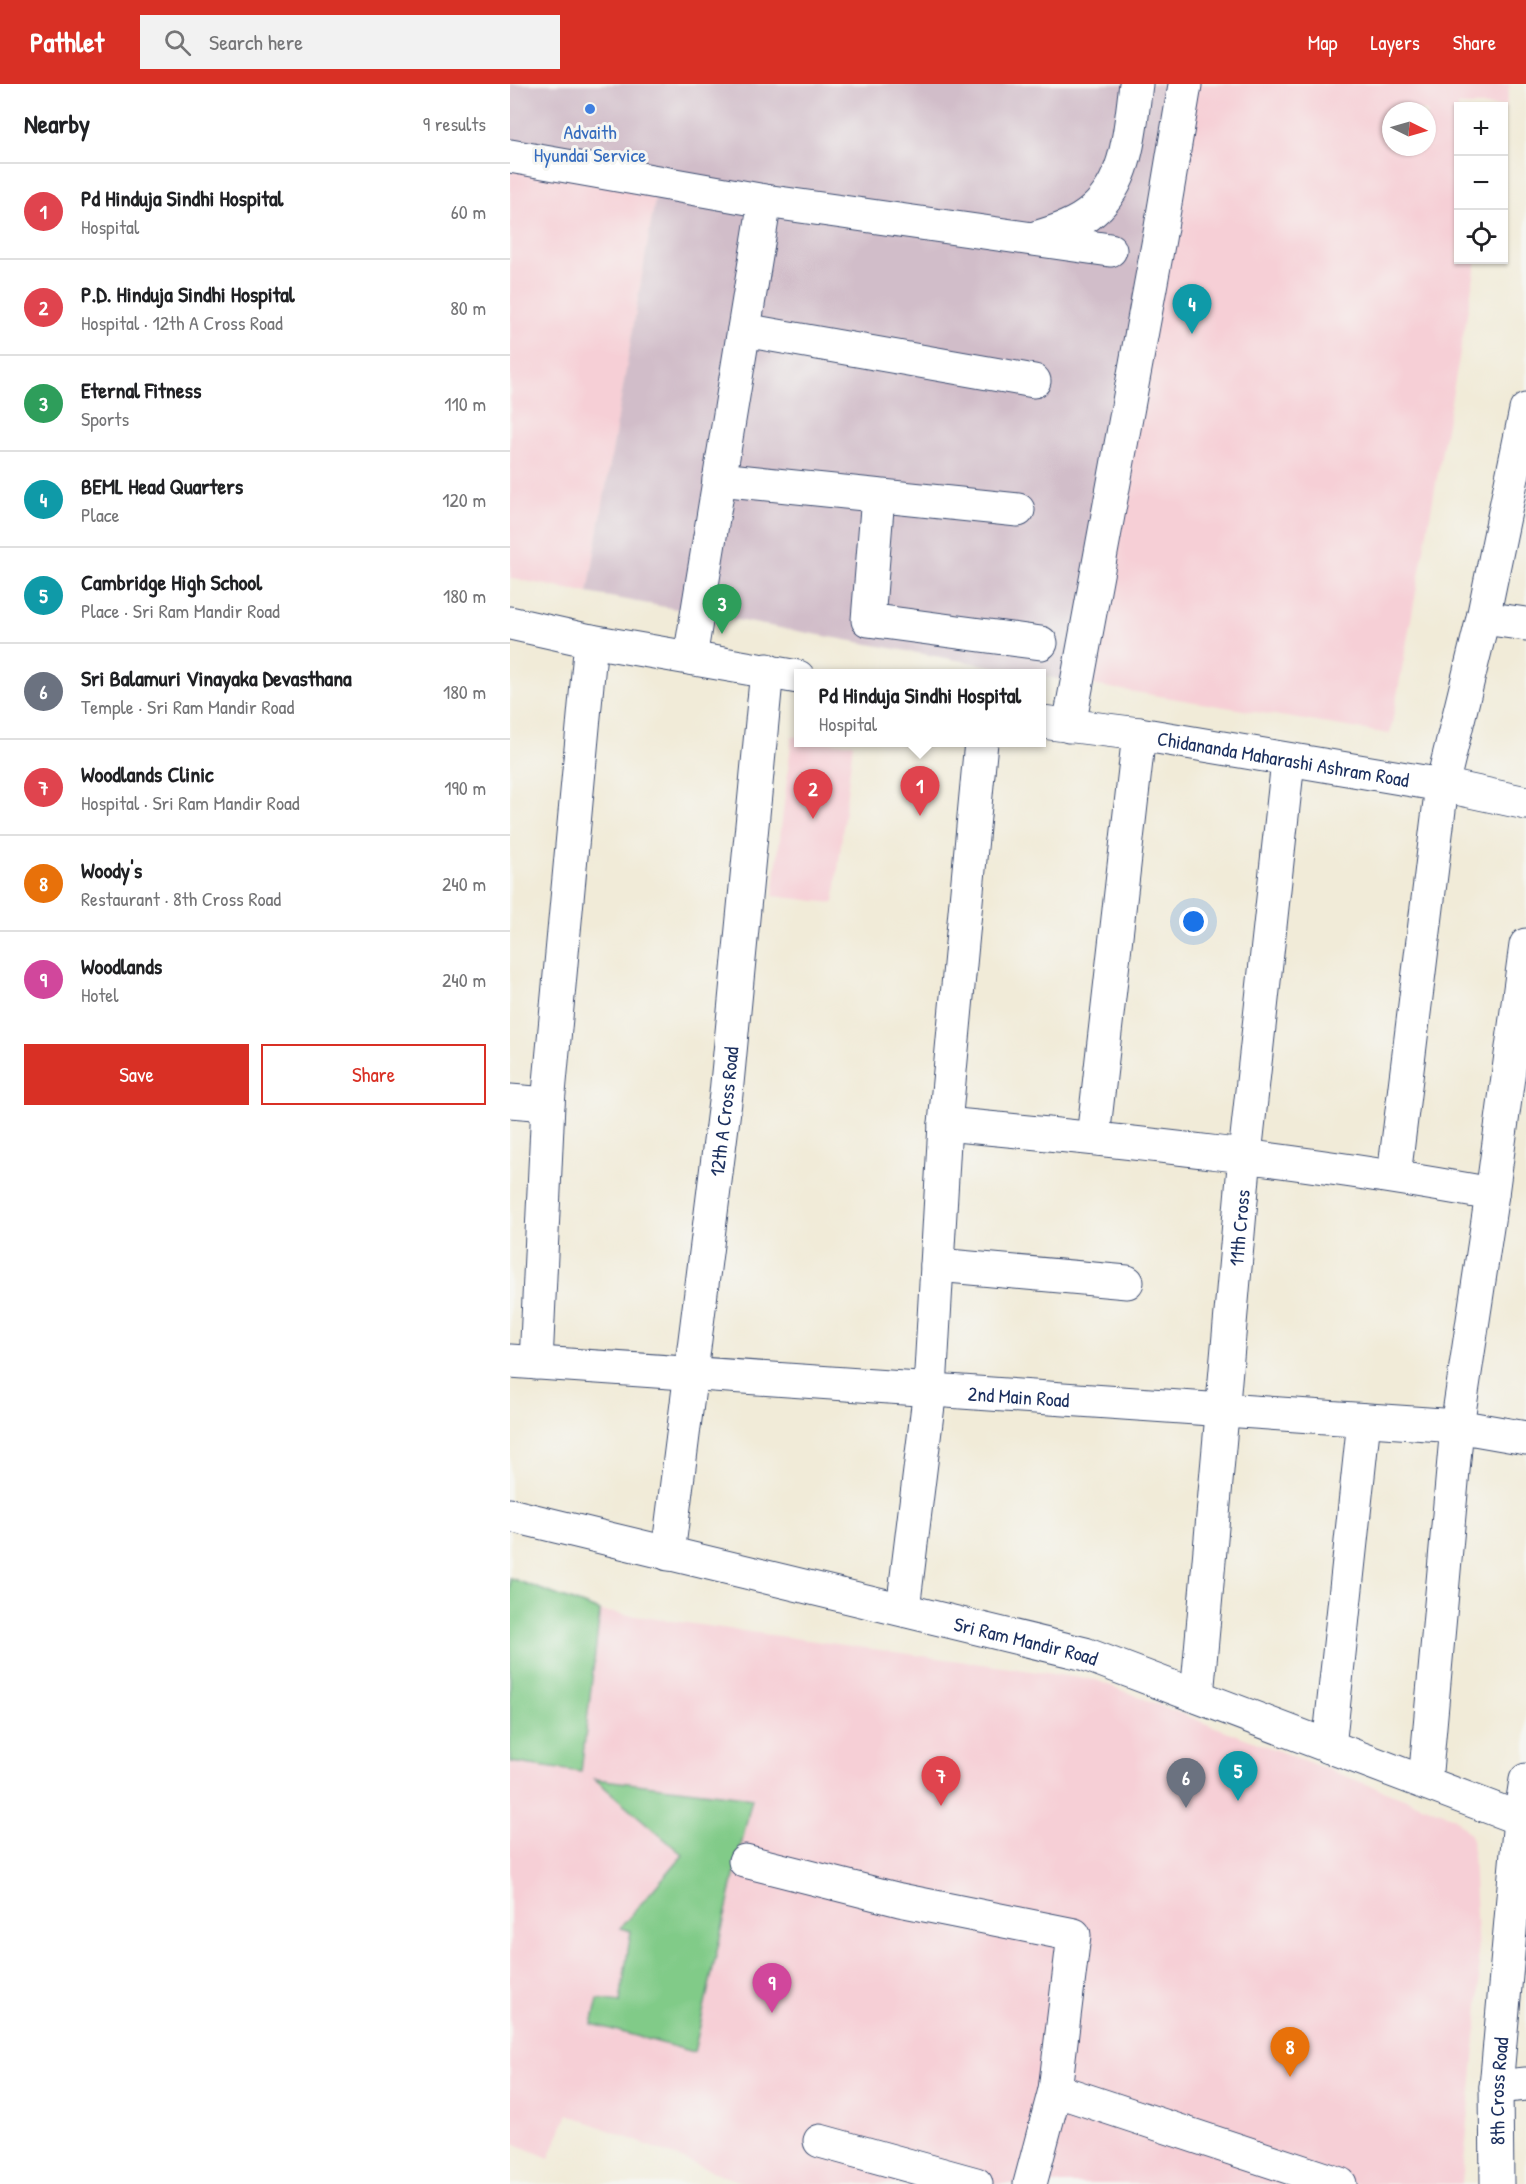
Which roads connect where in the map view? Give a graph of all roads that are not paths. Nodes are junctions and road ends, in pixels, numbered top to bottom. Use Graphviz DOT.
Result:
graph roads {
  1 [pos="1136,84"];
  2 [pos="1185,85"];
  3 [pos="510,156"];
  4 [pos="765,201"];
  5 [pos="1033,239"];
  6 [pos="1110,250"];
  7 [pos="744,330"];
  8 [pos="1034,381"];
  9 [pos="1526,410"];
  10 [pos="1522,454"];
  11 [pos="719,479"];
  12 [pos="878,496"];
  13 [pos="1018,510"];
  14 [pos="1483,618"];
  15 [pos="510,623"];
  16 [pos="1526,624"];
  17 [pos="591,641"];
  18 [pos="1041,643"];
  19 [pos="690,658"];
  20 [pos="767,670"];
  21 [pos="794,676"];
  22 [pos="1055,724"];
  23 [pos="1139,734"];
  24 [pos="981,747"];
  25 [pos="1288,760"];
  26 [pos="1442,785"];
  27 [pos="1526,803"];
  28 [pos="1526,945"];
  29 [pos="510,1101"];
  30 [pos="548,1104"];
  31 [pos="945,1124"];
  32 [pos="1092,1138"];
  33 [pos="1245,1155"];
  34 [pos="1394,1176"];
  35 [pos="1492,1194"];
  36 [pos="937,1265"];
  37 [pos="1127,1282"];
  38 [pos="523,1362"];
  39 [pos="691,1373"];
  40 [pos="930,1389"];
  41 [pos="1223,1410"];
  42 [pos="1364,1420"];
  43 [pos="1457,1426"];
  44 [pos="1526,1438"];
  45 [pos="510,1515"];
  46 [pos="668,1554"];
  47 [pos="903,1609"];
  48 [pos="1197,1696"];
  49 [pos="1329,1747"];
  50 [pos="1526,1780"];
  51 [pos="1425,1782"];
  52 [pos="1523,1820"];
  53 [pos="746,1861"];
  54 [pos="1511,2086"];
  55 [pos="1055,2090"];
  56 [pos="820,2141"];
  57 [pos="976,2184"];
  58 [pos="1030,2184"];
  59 [pos="1340,2184"];
  60 [pos="1497,2184"];
  1 -- 5 [label="street"];
  2 -- 22 [label="street"];
  3 -- 4 [label="street"];
  4 -- 5 [label="street"];
  4 -- 7 [label="street"];
  5 -- 6 [label="street"];
  7 -- 8 [label="street"];
  7 -- 11 [label="street"];
  9 -- 10 [label="street"];
  10 -- 14 [label="street"];
  11 -- 12 [label="street"];
  11 -- 19 [label="street"];
  12 -- 13 [label="street"];
  12 -- 18 [label="street"];
  14 -- 16 [label="street"];
  14 -- 26 [label="street"];
  15 -- 17 [label="street"];
  17 -- 19 [label="street"];
  17 -- 30 [label="street"];
  19 -- 20 [label="street"];
  20 -- 21 [label="street"];
  20 -- 39 [label="street, 12th A Cross Road"];
  22 -- 23 [label="street, Chidananda Maharashi Ashram Road"];
  23 -- 25 [label="street, Chidananda Maharashi Ashram Road"];
  23 -- 32 [label="street"];
  24 -- 31 [label="street"];
  25 -- 26 [label="street, Chidananda Maharashi Ashram Road"];
  25 -- 33 [label="street, 11th Cross"];
  26 -- 27 [label="street, Chidananda Maharashi Ashram Road"];
  26 -- 34 [label="street"];
  28 -- 35 [label="street"];
  29 -- 30 [label="street"];
  30 -- 38 [label="street"];
  31 -- 32 [label="street"];
  31 -- 36 [label="street"];
  32 -- 33 [label="street"];
  33 -- 34 [label="street"];
  33 -- 41 [label="street, 11th Cross"];
  34 -- 35 [label="street"];
  35 -- 43 [label="street"];
  36 -- 37 [label="street"];
  36 -- 40 [label="street"];
  38 -- 39 [label="street, 2nd Main Road"];
  39 -- 40 [label="street, 2nd Main Road"];
  39 -- 46 [label="street, 12th A Cross Road"];
  40 -- 41 [label="street, 2nd Main Road"];
  40 -- 47 [label="street"];
  41 -- 42 [label="street, 2nd Main Road"];
  41 -- 48 [label="street, 11th Cross"];
  42 -- 43 [label="street, 2nd Main Road"];
  42 -- 49 [label="street"];
  43 -- 44 [label="street, 2nd Main Road"];
  43 -- 51 [label="street"];
  45 -- 46 [label="street, Sri Ram Mandir Road"];
  46 -- 47 [label="street, Sri Ram Mandir Road"];
  47 -- 48 [label="street, Sri Ram Mandir Road"];
  48 -- 49 [label="street, Sri Ram Mandir Road"];
  49 -- 51 [label="street, Sri Ram Mandir Road"];
  50 -- 52 [label="street, 8th Cross Road"];
  51 -- 52 [label="street, Sri Ram Mandir Road"];
  52 -- 54 [label="street, 8th Cross Road"];
  53 -- 55 [label="street"];
  54 -- 60 [label="street, 8th Cross Road"];
  55 -- 58 [label="street"];
  55 -- 59 [label="street"];
  56 -- 57 [label="street"];
}
